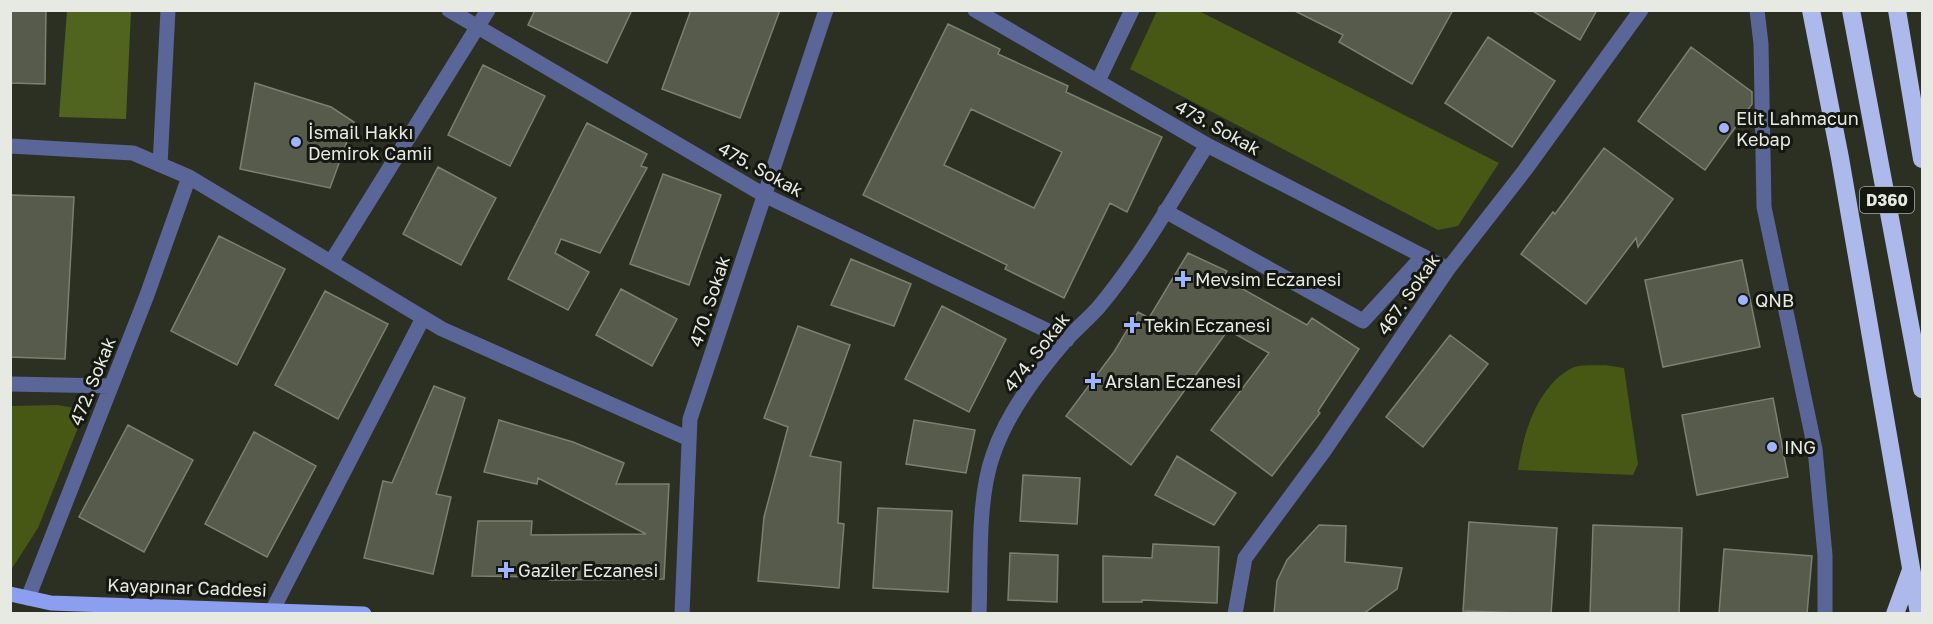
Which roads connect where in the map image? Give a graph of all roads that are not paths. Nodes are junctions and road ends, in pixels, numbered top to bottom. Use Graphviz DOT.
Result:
graph roads {
  1 [pos="168,10"];
  2 [pos="449,10"];
  3 [pos="488,10"];
  4 [pos="826,10"];
  5 [pos="975,10"];
  6 [pos="1132,10"];
  7 [pos="1641,10"];
  8 [pos="1757,10"];
  9 [pos="1811,10"];
  10 [pos="1851,10"];
  11 [pos="1897,10"];
  12 [pos="478,28"];
  13 [pos="1098,81"];
  14 [pos="1207,145"];
  15 [pos="10,146"];
  16 [pos="1923,159"];
  17 [pos="160,165"];
  18 [pos="189,177"];
  19 [pos="764,195"];
  20 [pos="1165,211"];
  21 [pos="1423,256"];
  22 [pos="331,262"];
  23 [pos="1448,269"];
  24 [pos="423,318"];
  25 [pos="1067,340"];
  26 [pos="10,384"];
  27 [pos="111,386"];
  28 [pos="1923,389"];
  29 [pos="689,439"];
  30 [pos="1911,568"];
  31 [pos="1923,588"];
  32 [pos="10,594"];
  33 [pos="28,598"];
  34 [pos="273,609"];
  35 [pos="364,614"];
  36 [pos="682,614"];
  37 [pos="979,614"];
  38 [pos="1234,614"];
  39 [pos="1825,614"];
  40 [pos="1895,614"];
  41 [pos="1919,614"];
  1 -- 17 [label="street"];
  2 -- 12 [label="street, 475. Sokak"];
  3 -- 12 [label="street"];
  4 -- 19 [label="street, 470. Sokak"];
  5 -- 13 [label="street, 473. Sokak"];
  6 -- 13 [label="street"];
  7 -- 23 [label="street, 467. Sokak"];
  8 -- 39 [label="street"];
  9 -- 30 [label="highway"];
  10 -- 28 [label="highway, D360"];
  11 -- 16 [label="highway"];
  12 -- 19 [label="street, 475. Sokak"];
  12 -- 22 [label="street"];
  13 -- 14 [label="street, 473. Sokak"];
  14 -- 20 [label="street, 474. Sokak"];
  14 -- 21 [label="street, 473. Sokak"];
  15 -- 17 [label="street"];
  17 -- 18 [label="street"];
  18 -- 22 [label="street"];
  18 -- 27 [label="street, 472. Sokak"];
  19 -- 25 [label="street, 475. Sokak"];
  19 -- 29 [label="street, 470. Sokak"];
  20 -- 21 [label="street"];
  20 -- 25 [label="street, 474. Sokak"];
  21 -- 23 [label="street, 473. Sokak"];
  22 -- 24 [label="street"];
  23 -- 38 [label="street, 467. Sokak"];
  24 -- 29 [label="street"];
  24 -- 34 [label="street"];
  25 -- 37 [label="street, 474. Sokak"];
  26 -- 27 [label="street"];
  27 -- 33 [label="street, 472. Sokak"];
  29 -- 36 [label="street, 470. Sokak"];
  30 -- 31 [label="highway"];
  30 -- 40 [label="highway"];
  30 -- 41 [label="highway"];
  32 -- 33 [label="main road, Kayapınar Caddesi"];
  33 -- 34 [label="main road, Kayapınar Caddesi"];
  34 -- 35 [label="main road, Kayapınar Caddesi"];
}
